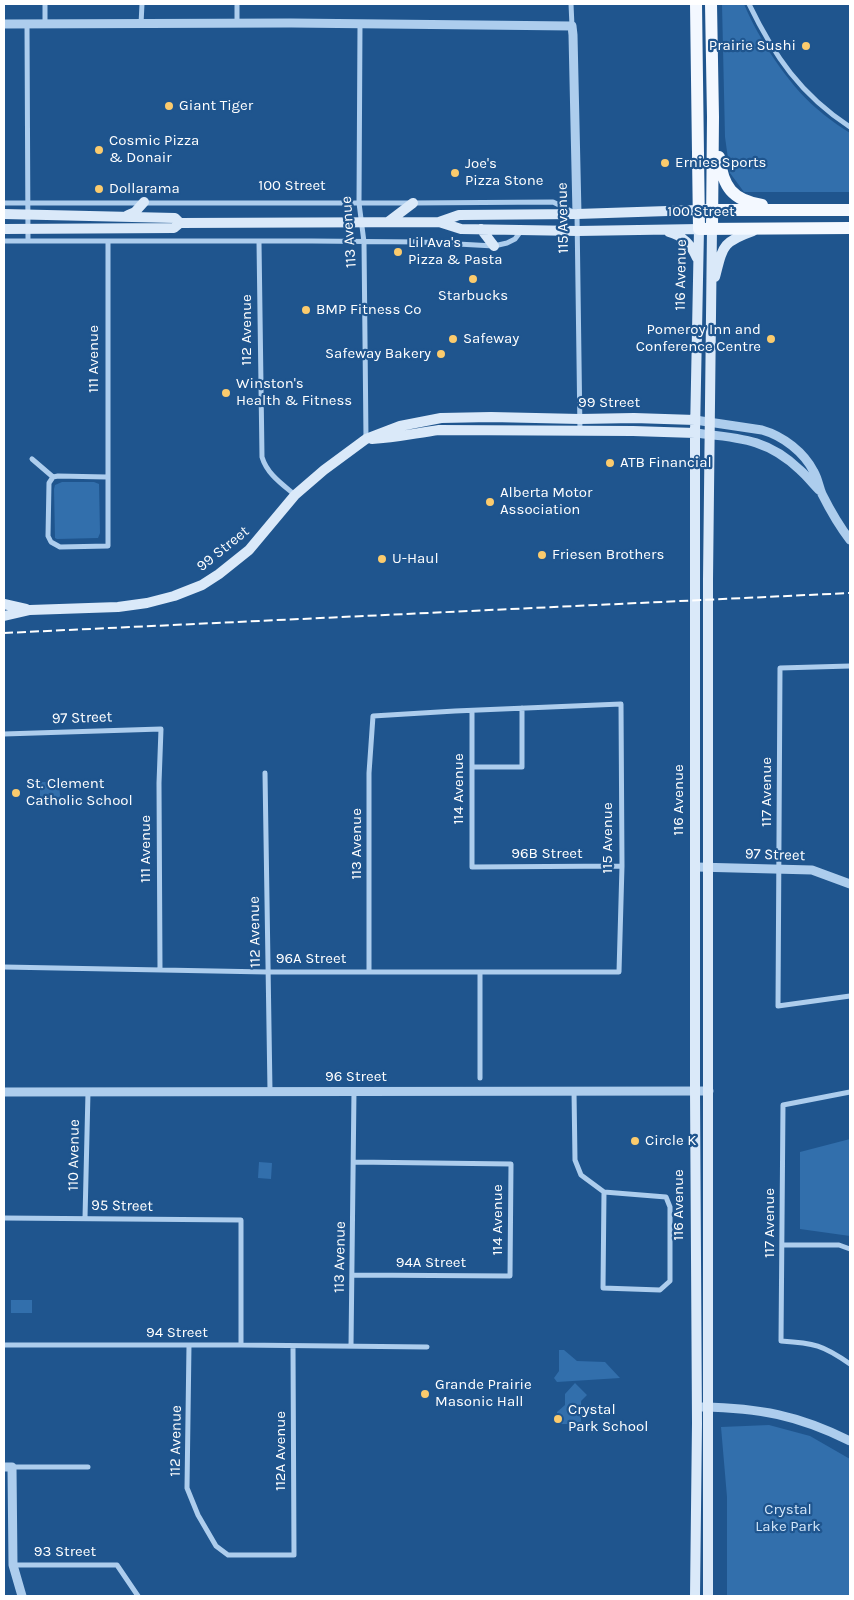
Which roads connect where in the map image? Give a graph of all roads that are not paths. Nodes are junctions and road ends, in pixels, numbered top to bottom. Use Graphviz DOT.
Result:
graph roads {
  1 [pos="45,4"];
  2 [pos="142,4"];
  3 [pos="237,4"];
  4 [pos="571,4"];
  5 [pos="696,4"];
  6 [pos="711,4"];
  7 [pos="749,4"];
  8 [pos="237,23"];
  9 [pos="4,24"];
  10 [pos="45,24"];
  11 [pos="141,24"];
  12 [pos="360,24"];
  13 [pos="27,25"];
  14 [pos="572,26"];
  15 [pos="713,117"];
  16 [pos="850,127"];
  17 [pos="144,202"];
  18 [pos="4,203"];
  19 [pos="359,203"];
  20 [pos="413,203"];
  21 [pos="28,209"];
  22 [pos="698,210"];
  23 [pos="712,210"];
  24 [pos="850,210"];
  25 [pos="784,211"];
  26 [pos="4,214"];
  27 [pos="577,214"];
  28 [pos="126,216"];
  29 [pos="362,222"];
  30 [pos="388,222"];
  31 [pos="439,222"];
  32 [pos="180,223"];
  33 [pos="712,228"];
  34 [pos="850,228"];
  35 [pos="4,229"];
  36 [pos="28,229"];
  37 [pos="481,229"];
  38 [pos="523,229"];
  39 [pos="658,229"];
  40 [pos="699,229"];
  41 [pos="760,229"];
  42 [pos="578,230"];
  43 [pos="4,241"];
  44 [pos="28,241"];
  45 [pos="108,241"];
  46 [pos="260,242"];
  47 [pos="364,242"];
  48 [pos="494,246"];
  49 [pos="698,260"];
  50 [pos="711,293"];
  51 [pos="580,419"];
  52 [pos="695,420"];
  53 [pos="711,422"];
  54 [pos="580,432"];
  55 [pos="695,433"];
  56 [pos="711,435"];
  57 [pos="366,439"];
  58 [pos="32,459"];
  59 [pos="107,476"];
  60 [pos="53,477"];
  61 [pos="822,494"];
  62 [pos="294,495"];
  63 [pos="850,540"];
  64 [pos="708,579"];
  65 [pos="694,580"];
  66 [pos="4,604"];
  67 [pos="30,610"];
  68 [pos="4,616"];
  69 [pos="850,666"];
  70 [pos="522,708"];
  71 [pos="472,711"];
  72 [pos="161,729"];
  73 [pos="4,734"];
  74 [pos="472,767"];
  75 [pos="266,773"];
  76 [pos="622,866"];
  77 [pos="472,867"];
  78 [pos="696,867"];
  79 [pos="708,867"];
  80 [pos="780,869"];
  81 [pos="849,882"];
  82 [pos="4,967"];
  83 [pos="160,969"];
  84 [pos="369,971"];
  85 [pos="268,972"];
  86 [pos="480,972"];
  87 [pos="619,972"];
  88 [pos="850,996"];
  89 [pos="480,1078"];
  90 [pos="270,1091"];
  91 [pos="354,1091"];
  92 [pos="574,1091"];
  93 [pos="709,1091"];
  94 [pos="4,1092"];
  95 [pos="88,1092"];
  96 [pos="695,1092"];
  97 [pos="850,1092"];
  98 [pos="354,1162"];
  99 [pos="604,1192"];
  100 [pos="4,1218"];
  101 [pos="85,1218"];
  102 [pos="782,1245"];
  103 [pos="850,1249"];
  104 [pos="353,1275"];
  105 [pos="510,1276"];
  106 [pos="4,1345"];
  107 [pos="189,1345"];
  108 [pos="241,1345"];
  109 [pos="293,1346"];
  110 [pos="351,1346"];
  111 [pos="427,1347"];
  112 [pos="850,1364"];
  113 [pos="696,1407"];
  114 [pos="709,1407"];
  115 [pos="850,1441"];
  116 [pos="8,1467"];
  117 [pos="88,1467"];
  118 [pos="294,1554"];
  119 [pos="13,1565"];
  120 [pos="22,1596"];
  121 [pos="138,1596"];
  122 [pos="695,1596"];
  123 [pos="708,1596"];
  1 -- 10 [label="street"];
  2 -- 11 [label="street"];
  3 -- 8 [label="street"];
  4 -- 14 [label="street, 115 Avenue"];
  5 -- 22 [label="main road, 116 Avenue"];
  6 -- 15 [label="main road, 116 Avenue"];
  7 -- 16 [label="street"];
  8 -- 11 [label="street"];
  8 -- 12 [label="street"];
  9 -- 13 [label="street"];
  10 -- 11 [label="street"];
  10 -- 13 [label="street"];
  12 -- 14 [label="street"];
  12 -- 19 [label="street, 113 Avenue"];
  13 -- 21 [label="street"];
  14 -- 27 [label="street, 115 Avenue"];
  15 -- 23 [label="main road, 116 Avenue"];
  15 -- 25 [label="main road"];
  17 -- 19 [label="street, 100 Street"];
  17 -- 21 [label="street, 100 Street"];
  17 -- 28 [label="main road"];
  18 -- 21 [label="street, 100 Street"];
  19 -- 20 [label="street, 100 Street"];
  19 -- 29 [label="street, 113 Avenue"];
  20 -- 27 [label="street, 100 Street"];
  20 -- 30 [label="main road"];
  21 -- 26 [label="main road, 100 Street"];
  21 -- 28 [label="main road, 100 Street"];
  21 -- 36 [label="street"];
  22 -- 23 [label="main road, 100 Street"];
  22 -- 27 [label="main road, 100 Street"];
  22 -- 40 [label="main road, 116 Avenue"];
  23 -- 25 [label="main road, 100 Street"];
  23 -- 33 [label="main road, 116 Avenue"];
  24 -- 25 [label="main road, 100 Street"];
  27 -- 31 [label="main road, 100 Street"];
  27 -- 42 [label="street, 115 Avenue"];
  28 -- 32 [label="main road, 100 Street"];
  29 -- 30 [label="main road, 100 Street"];
  29 -- 32 [label="main road, 100 Street"];
  29 -- 47 [label="street, 113 Avenue"];
  30 -- 31 [label="main road, 100 Street"];
  31 -- 37 [label="main road, 100 Street"];
  32 -- 36 [label="main road, 100 Street"];
  33 -- 40 [label="main road, 100 Street"];
  33 -- 41 [label="main road, 100 Street"];
  33 -- 50 [label="main road, 116 Avenue"];
  34 -- 41 [label="main road, 100 Street"];
  35 -- 36 [label="main road, 100 Street"];
  36 -- 44 [label="street"];
  37 -- 38 [label="main road, 100 Street"];
  37 -- 48 [label="main road"];
  38 -- 42 [label="main road, 100 Street"];
  38 -- 48 [label="street"];
  39 -- 40 [label="main road, 100 Street"];
  39 -- 42 [label="main road, 100 Street"];
  39 -- 49 [label="main road"];
  40 -- 49 [label="main road, 116 Avenue"];
  41 -- 50 [label="main road"];
  42 -- 51 [label="street, 115 Avenue"];
  43 -- 44 [label="street"];
  44 -- 45 [label="street"];
  45 -- 46 [label="street"];
  45 -- 59 [label="street, 111 Avenue"];
  46 -- 47 [label="street"];
  46 -- 62 [label="street, 112 Avenue"];
  47 -- 48 [label="street"];
  47 -- 57 [label="street, 113 Avenue"];
  49 -- 52 [label="main road, 116 Avenue"];
  50 -- 53 [label="main road, 116 Avenue"];
  51 -- 52 [label="main road, 99 Street"];
  51 -- 54 [label="street, 115 Avenue"];
  51 -- 57 [label="main road, 99 Street"];
  52 -- 53 [label="street, 99 Street"];
  52 -- 55 [label="main road, 116 Avenue"];
  53 -- 56 [label="main road, 116 Avenue"];
  53 -- 61 [label="street, 99 Street"];
  54 -- 55 [label="main road, 99 Street"];
  54 -- 57 [label="main road, 99 Street"];
  55 -- 56 [label="street, 99 Street"];
  55 -- 65 [label="main road, 116 Avenue"];
  56 -- 61 [label="street, 99 Street"];
  56 -- 64 [label="main road, 116 Avenue"];
  57 -- 62 [label="main road, 99 Street"];
  58 -- 60 [label="street"];
  59 -- 60 [label="street"];
  59 -- 60 [label="street, 111 Avenue"];
  61 -- 63 [label="street, 99 Street"];
  62 -- 67 [label="main road, 99 Street"];
  64 -- 65 [label="main road"];
  64 -- 79 [label="main road, 116 Avenue"];
  65 -- 78 [label="main road, 116 Avenue"];
  66 -- 67 [label="main road"];
  67 -- 68 [label="main road, 99 Street"];
  69 -- 80 [label="street, 117 Avenue"];
  70 -- 71 [label="street"];
  70 -- 74 [label="street"];
  70 -- 76 [label="street, 115 Avenue"];
  71 -- 74 [label="street, 114 Avenue"];
  71 -- 84 [label="street, 113 Avenue"];
  72 -- 73 [label="street, 97 Street"];
  72 -- 83 [label="street, 111 Avenue"];
  74 -- 77 [label="street, 114 Avenue"];
  75 -- 85 [label="street, 112 Avenue"];
  76 -- 77 [label="street, 96B Street"];
  76 -- 87 [label="street, 115 Avenue"];
  78 -- 79 [label="street, 97 Street"];
  78 -- 96 [label="main road, 116 Avenue"];
  79 -- 80 [label="street, 97 Street"];
  79 -- 93 [label="main road, 116 Avenue"];
  80 -- 81 [label="street, 97 Street"];
  80 -- 88 [label="street, 117 Avenue"];
  82 -- 83 [label="street, 96A Street"];
  83 -- 85 [label="street, 96A Street"];
  84 -- 85 [label="street, 96A Street"];
  84 -- 86 [label="street, 96A Street"];
  85 -- 90 [label="street, 112 Avenue"];
  86 -- 87 [label="street, 96A Street"];
  86 -- 89 [label="street"];
  90 -- 91 [label="street, 96 Street"];
  90 -- 95 [label="street, 96 Street"];
  91 -- 92 [label="street, 96 Street"];
  91 -- 98 [label="street, 113 Avenue"];
  92 -- 96 [label="street, 96 Street"];
  92 -- 99 [label="street"];
  93 -- 96 [label="street, 96 Street"];
  93 -- 114 [label="main road, 116 Avenue"];
  94 -- 95 [label="street, 96 Street"];
  95 -- 101 [label="street, 110 Avenue"];
  96 -- 113 [label="main road, 116 Avenue"];
  97 -- 102 [label="street, 117 Avenue"];
  98 -- 104 [label="street, 113 Avenue"];
  98 -- 105 [label="street, 114 Avenue"];
  99 -- 99 [label="street"];
  100 -- 101 [label="street, 95 Street"];
  101 -- 108 [label="street, 95 Street"];
  102 -- 103 [label="street"];
  102 -- 112 [label="street, 117 Avenue"];
  104 -- 105 [label="street, 94A Street"];
  104 -- 110 [label="street, 113 Avenue"];
  106 -- 107 [label="street, 94 Street"];
  107 -- 108 [label="street, 94 Street"];
  107 -- 118 [label="street, 112 Avenue"];
  108 -- 109 [label="street, 94 Street"];
  109 -- 110 [label="street, 94 Street"];
  109 -- 118 [label="street, 112A Avenue"];
  110 -- 111 [label="street"];
  113 -- 114 [label="street"];
  113 -- 122 [label="main road, 116 Avenue"];
  114 -- 115 [label="street"];
  114 -- 123 [label="main road, 116 Avenue"];
  116 -- 117 [label="street"];
  116 -- 119 [label="street"];
  119 -- 120 [label="street"];
  119 -- 121 [label="street, 93 Street"];
}
